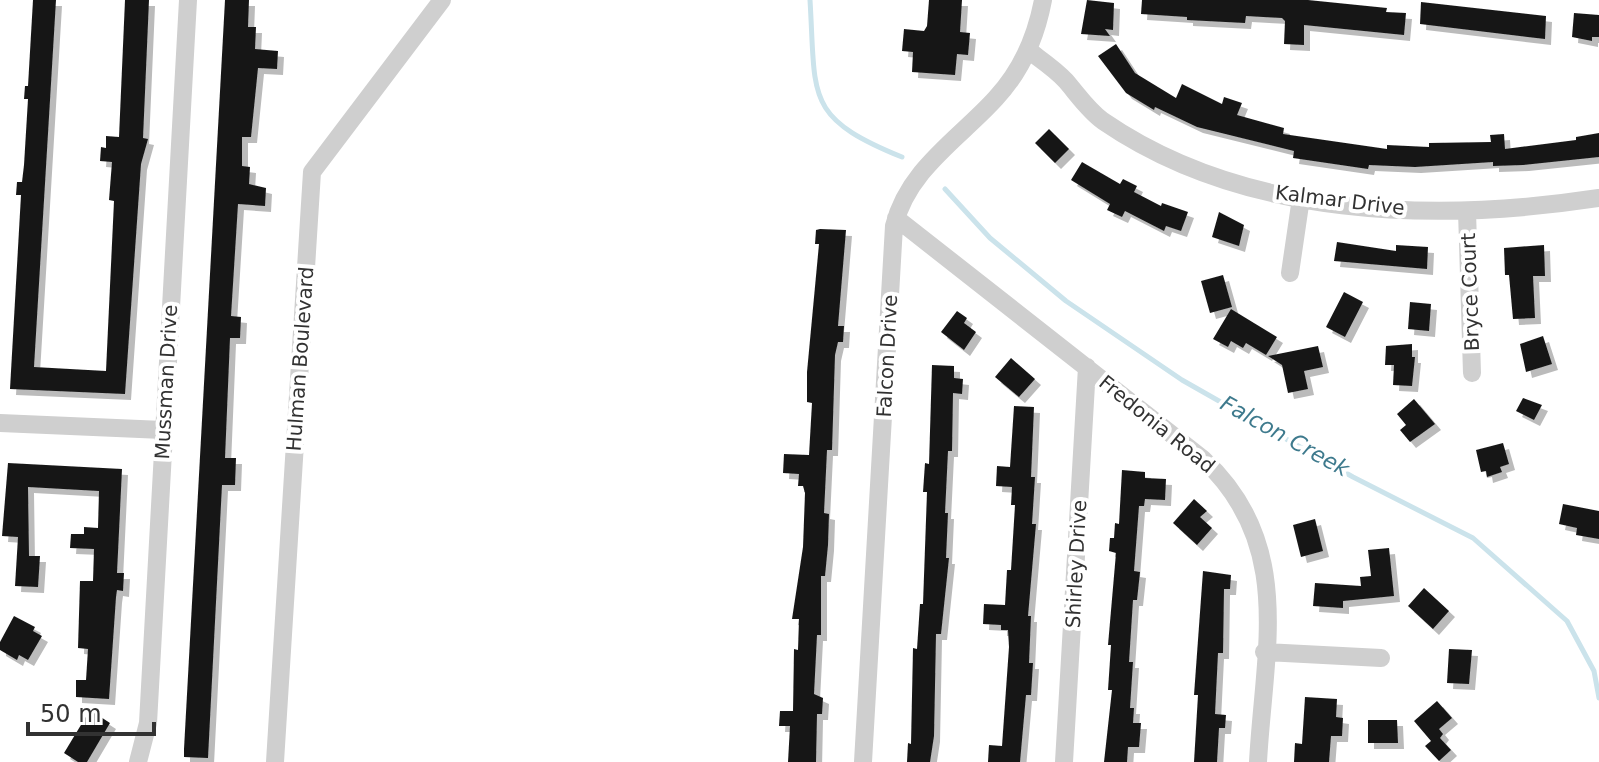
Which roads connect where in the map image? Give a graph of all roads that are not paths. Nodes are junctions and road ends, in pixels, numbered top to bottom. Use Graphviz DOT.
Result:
graph roads {
  1 [pos="188,0"];
  2 [pos="442,0"];
  3 [pos="1043,0"];
  4 [pos="1028,50"];
  5 [pos="1301,198"];
  6 [pos="1599,198"];
  7 [pos="1467,211"];
  8 [pos="896,218"];
  9 [pos="1290,273"];
  10 [pos="1087,367"];
  11 [pos="1472,373"];
  12 [pos="0,423"];
  13 [pos="163,430"];
  14 [pos="1264,652"];
  15 [pos="1381,658"];
  16 [pos="138,762"];
  17 [pos="275,762"];
  18 [pos="863,762"];
  19 [pos="1064,762"];
  20 [pos="1258,762"];
  1 -- 13 [label="street, Mussman Drive"];
  2 -- 17 [label="street, Hulman Boulevard"];
  3 -- 4 [label="street, Falcon Drive"];
  4 -- 5 [label="street, Kalmar Drive"];
  4 -- 8 [label="street, Falcon Drive"];
  5 -- 7 [label="street, Kalmar Drive"];
  5 -- 9 [label="street"];
  6 -- 7 [label="street, Kalmar Drive"];
  7 -- 11 [label="street, Bryce Court"];
  8 -- 10 [label="street, Fredonia Road"];
  8 -- 18 [label="street, Falcon Drive"];
  10 -- 14 [label="street, Fredonia Road"];
  10 -- 19 [label="street, Shirley Drive"];
  12 -- 13 [label="street"];
  13 -- 16 [label="street, Mussman Drive"];
  14 -- 15 [label="street"];
  14 -- 20 [label="street, Fredonia Road"];
}
